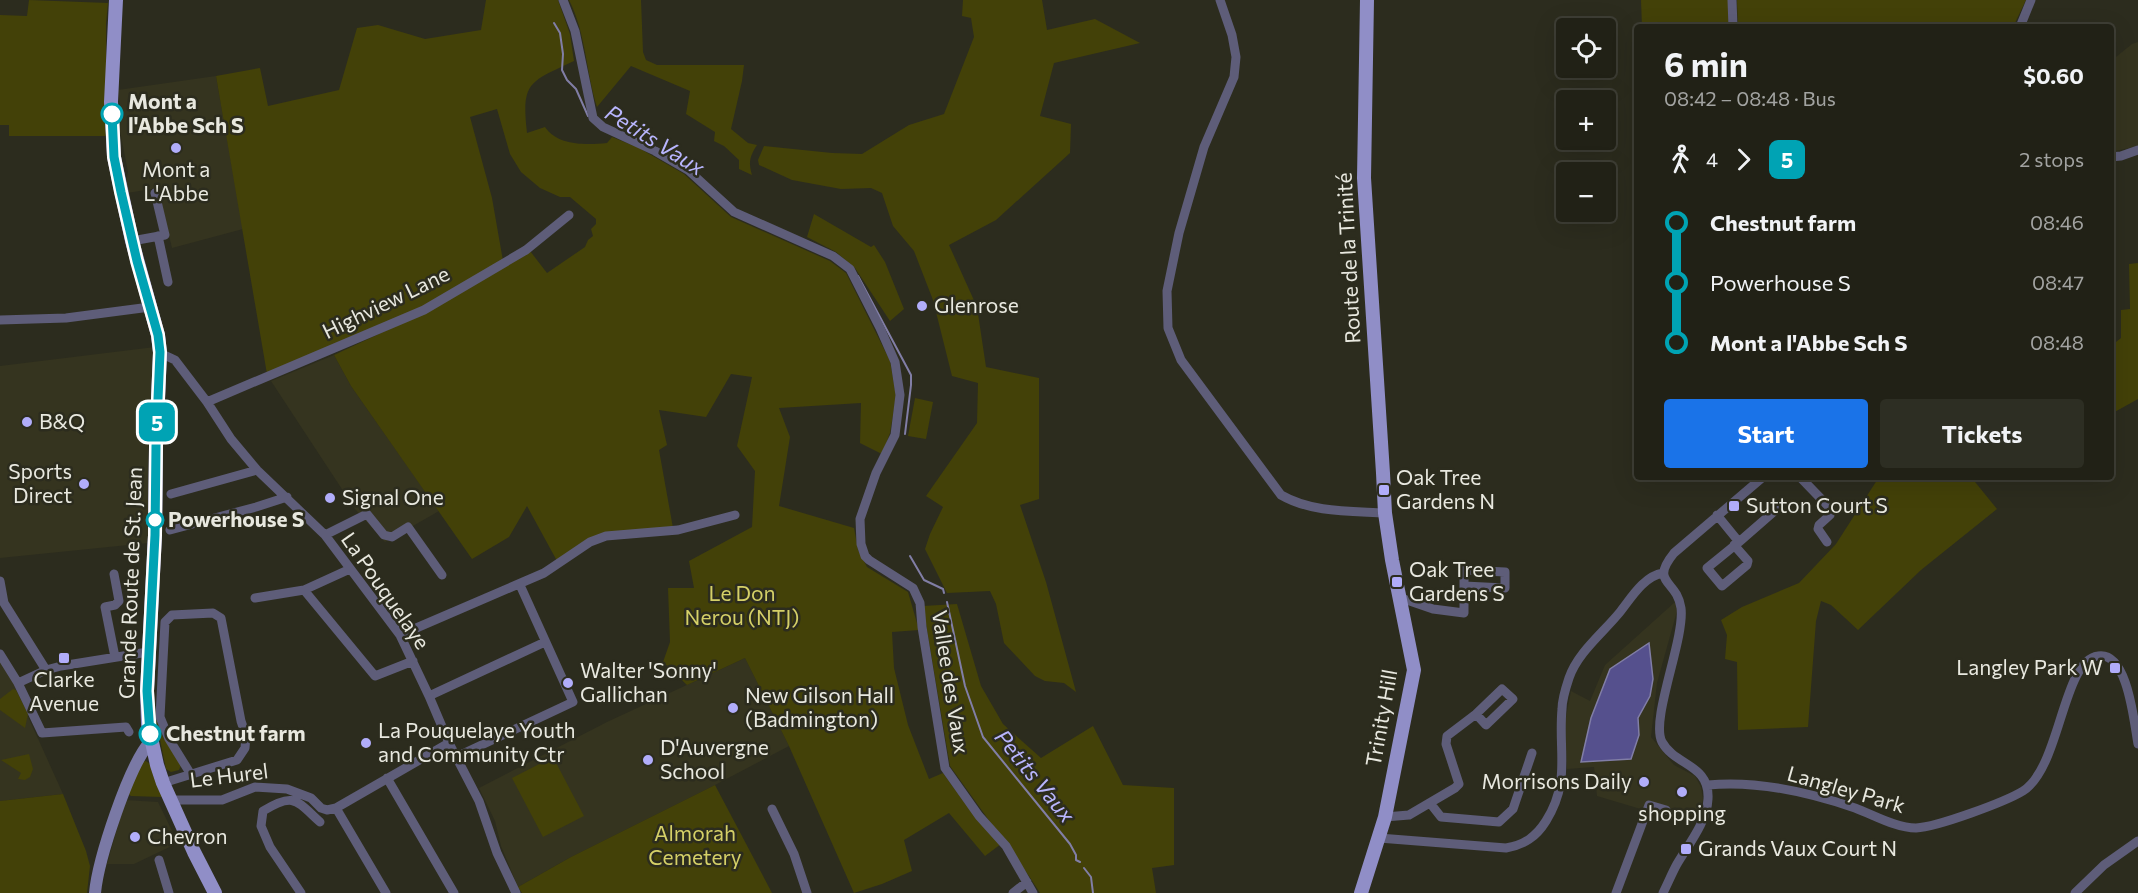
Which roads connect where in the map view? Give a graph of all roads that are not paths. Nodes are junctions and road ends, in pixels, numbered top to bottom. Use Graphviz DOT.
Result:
graph roads {
  1 [pos="116,0"];
  2 [pos="563,0"];
  3 [pos="1220,0"];
  4 [pos="1367,0"];
  5 [pos="1732,0"];
  6 [pos="2031,0"];
  7 [pos="1733,24"];
  8 [pos="2021,24"];
  9 [pos="2138,150"];
  10 [pos="2114,157"];
  11 [pos="155,193"];
  12 [pos="569,215"];
  13 [pos="158,236"];
  14 [pos="132,241"];
  15 [pos="168,282"];
  16 [pos="150,307"];
  17 [pos="0,320"];
  18 [pos="160,352"];
  19 [pos="207,402"];
  20 [pos="257,470"];
  21 [pos="1759,480"];
  22 [pos="1803,480"];
  23 [pos="171,494"];
  24 [pos="287,497"];
  25 [pos="1778,508"];
  26 [pos="1385,513"];
  27 [pos="735,515"];
  28 [pos="1717,515"];
  29 [pos="170,530"];
  30 [pos="325,535"];
  31 [pos="1827,542"];
  32 [pos="1736,543"];
  33 [pos="350,569"];
  34 [pos="1663,573"];
  35 [pos="114,574"];
  36 [pos="442,575"];
  37 [pos="0,582"];
  38 [pos="520,585"];
  39 [pos="1464,586"];
  40 [pos="304,590"];
  41 [pos="255,598"];
  42 [pos="1401,598"];
  43 [pos="399,635"];
  44 [pos="545,642"];
  45 [pos="148,652"];
  46 [pos="0,654"];
  47 [pos="116,657"];
  48 [pos="413,661"];
  49 [pos="46,670"];
  50 [pos="18,683"];
  51 [pos="429,696"];
  52 [pos="1476,714"];
  53 [pos="129,732"];
  54 [pos="151,741"];
  55 [pos="449,743"];
  56 [pos="2138,744"];
  57 [pos="1532,753"];
  58 [pos="456,757"];
  59 [pos="190,773"];
  60 [pos="387,778"];
  61 [pos="163,783"];
  62 [pos="1708,785"];
  63 [pos="171,801"];
  64 [pos="1430,803"];
  65 [pos="336,808"];
  66 [pos="772,808"];
  67 [pos="1666,810"];
  68 [pos="1385,817"];
  69 [pos="320,822"];
  70 [pos="1379,838"];
  71 [pos="2138,841"];
  72 [pos="159,860"];
  73 [pos="1027,882"];
  74 [pos="2075,892"];
  75 [pos="95,893"];
  76 [pos="169,893"];
  77 [pos="215,893"];
  78 [pos="301,893"];
  79 [pos="386,893"];
  80 [pos="454,893"];
  81 [pos="516,893"];
  82 [pos="807,893"];
  83 [pos="1013,893"];
  84 [pos="1033,893"];
  85 [pos="1361,893"];
  86 [pos="1616,893"];
  87 [pos="1663,893"];
  1 -- 14 [label="main road, Grande Route de St. Jean"];
  2 -- 73 [label="street, Vallee des Vaux"];
  3 -- 26 [label="street"];
  4 -- 26 [label="main road, Route de la Trinité"];
  5 -- 7 [label="street"];
  6 -- 8 [label="street"];
  9 -- 10 [label="street"];
  11 -- 13 [label="street"];
  12 -- 19 [label="street, Highview Lane"];
  13 -- 14 [label="street"];
  13 -- 15 [label="street"];
  14 -- 16 [label="main road, Grande Route de St. Jean"];
  16 -- 17 [label="street"];
  16 -- 18 [label="main road, Grande Route de St. Jean"];
  18 -- 19 [label="street, La Pouquelaye"];
  18 -- 45 [label="main road, Grande Route de St. Jean"];
  19 -- 20 [label="street, La Pouquelaye"];
  20 -- 23 [label="street"];
  20 -- 24 [label="street, La Pouquelaye"];
  21 -- 28 [label="street"];
  22 -- 31 [label="street"];
  24 -- 29 [label="street"];
  24 -- 30 [label="street, La Pouquelaye"];
  25 -- 32 [label="street"];
  26 -- 42 [label="main road, Trinity Hill"];
  27 -- 38 [label="street"];
  28 -- 32 [label="street"];
  28 -- 34 [label="street"];
  30 -- 33 [label="street, La Pouquelaye"];
  30 -- 36 [label="street"];
  32 -- 32 [label="street"];
  33 -- 40 [label="street"];
  33 -- 43 [label="street, La Pouquelaye"];
  34 -- 62 [label="street"];
  34 -- 70 [label="street"];
  35 -- 47 [label="street"];
  37 -- 49 [label="street"];
  38 -- 43 [label="street"];
  38 -- 44 [label="street"];
  39 -- 39 [label="street"];
  39 -- 42 [label="street"];
  40 -- 41 [label="street"];
  40 -- 48 [label="street"];
  42 -- 68 [label="main road, Trinity Hill"];
  43 -- 48 [label="street, La Pouquelaye"];
  44 -- 51 [label="street"];
  44 -- 58 [label="street"];
  45 -- 47 [label="street"];
  45 -- 54 [label="main road, Grande Route de St. Jean"];
  46 -- 50 [label="street"];
  47 -- 49 [label="street"];
  48 -- 51 [label="street, La Pouquelaye"];
  49 -- 50 [label="street"];
  50 -- 53 [label="street"];
  51 -- 55 [label="street, La Pouquelaye"];
  52 -- 64 [label="street"];
  54 -- 61 [label="main road, Grande Route de St. Jean"];
  54 -- 75 [label="main road"];
  55 -- 58 [label="street, La Pouquelaye"];
  55 -- 60 [label="street"];
  56 -- 62 [label="street, Langley Park"];
  57 -- 64 [label="street"];
  58 -- 81 [label="street, La Pouquelaye"];
  59 -- 59 [label="street"];
  59 -- 61 [label="street"];
  60 -- 65 [label="street"];
  60 -- 80 [label="street"];
  61 -- 63 [label="main road, Grande Route de St. Jean"];
  62 -- 87 [label="street"];
  63 -- 65 [label="street, Le Hurel"];
  63 -- 77 [label="main road, Grande Route de St. Jean"];
  64 -- 68 [label="street"];
  65 -- 79 [label="street"];
  66 -- 82 [label="street"];
  67 -- 86 [label="street"];
  68 -- 70 [label="main road, Trinity Hill"];
  69 -- 78 [label="street"];
  70 -- 85 [label="main road, Trinity Hill"];
  71 -- 74 [label="street"];
  72 -- 76 [label="street"];
  73 -- 83 [label="street"];
  73 -- 84 [label="street, Vallee des Vaux"];
}
